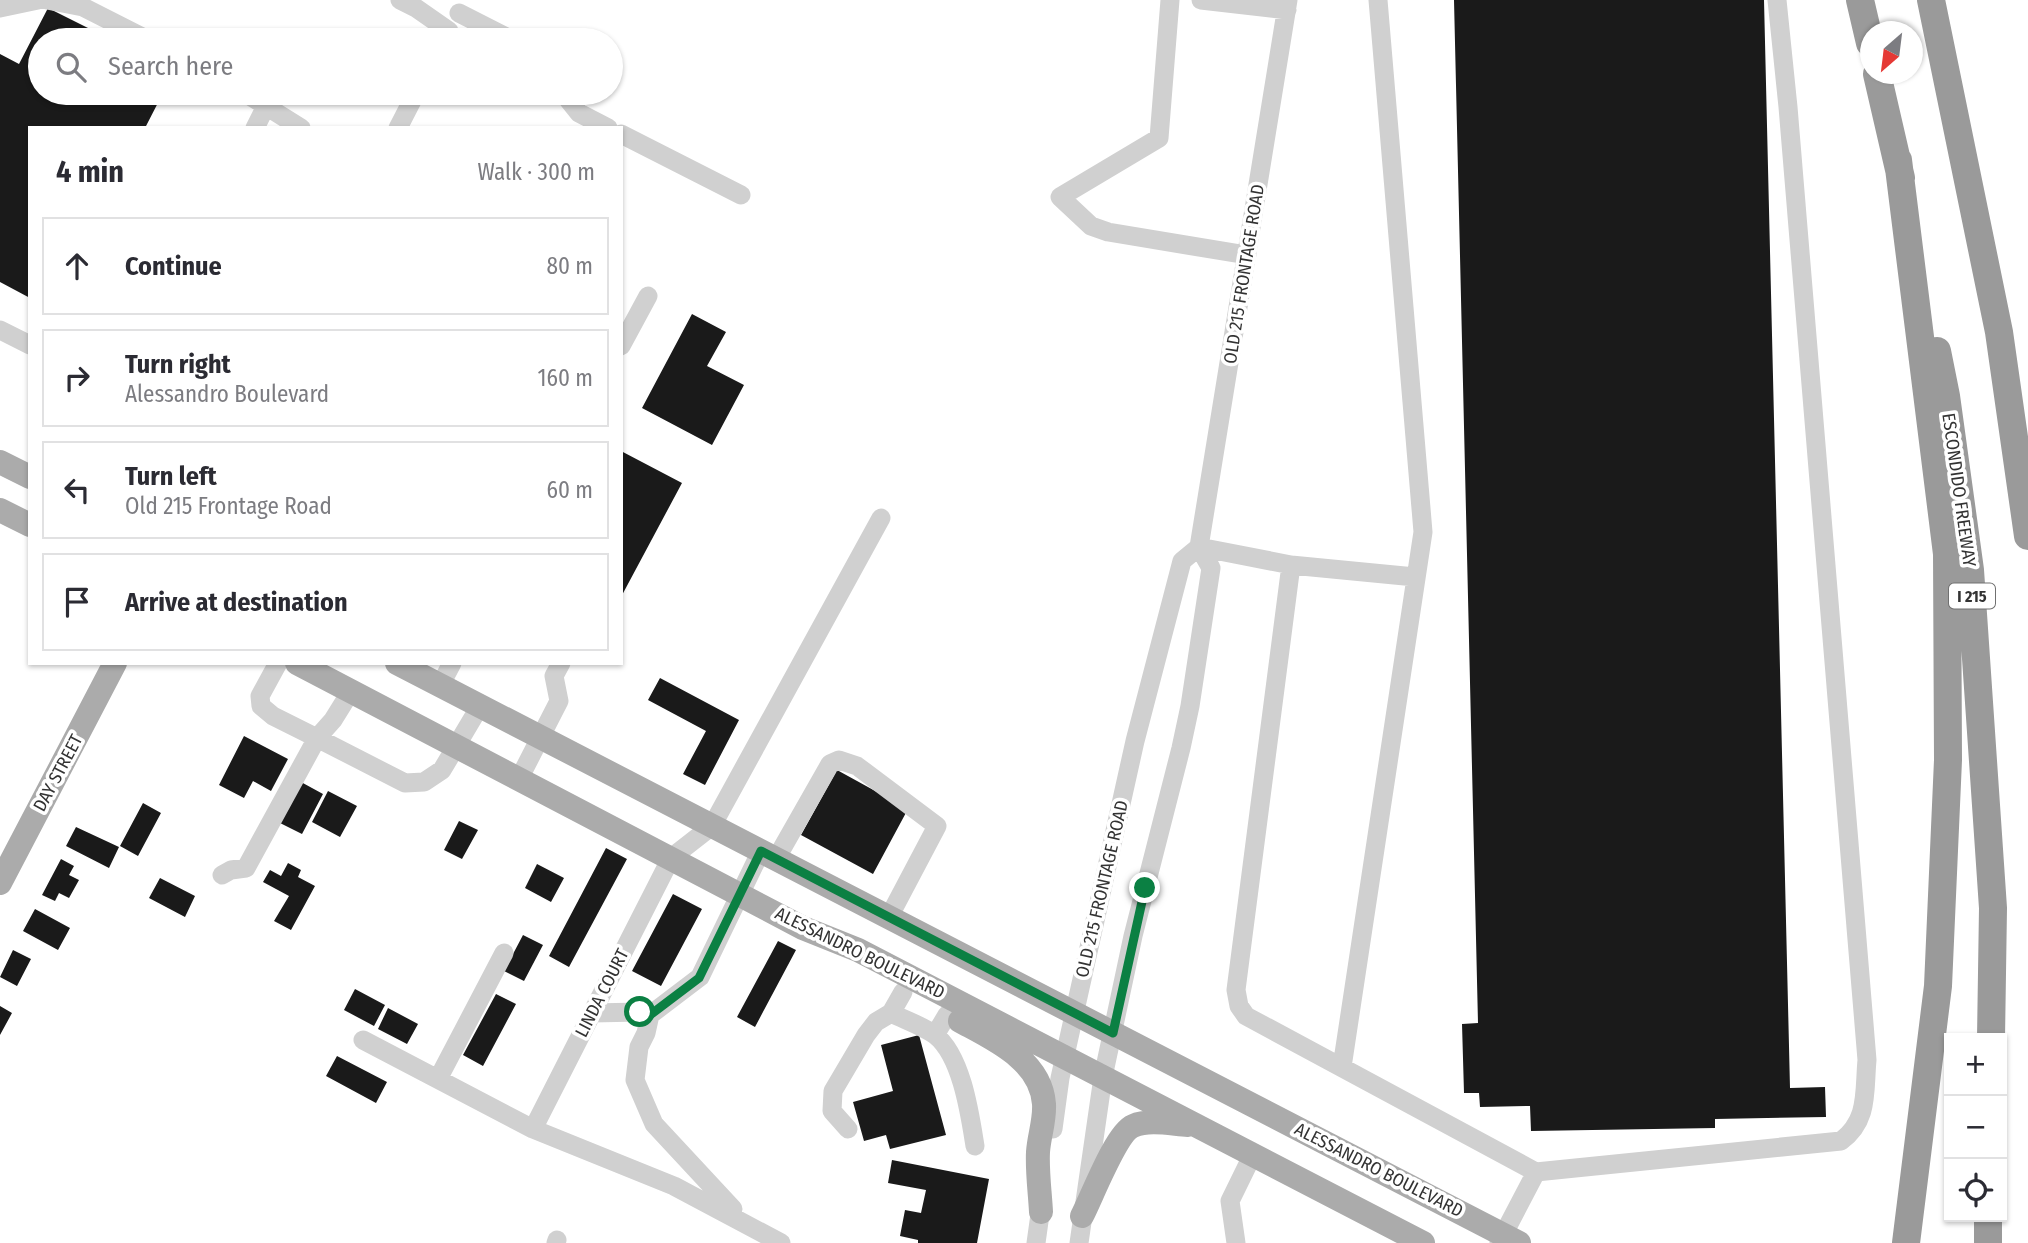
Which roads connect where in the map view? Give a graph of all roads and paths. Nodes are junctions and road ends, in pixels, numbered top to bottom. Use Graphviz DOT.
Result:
graph roads {
  1 [pos="38,0"];
  2 [pos="47,0"];
  3 [pos="400,0"];
  4 [pos="1170,0"];
  5 [pos="1201,0"];
  6 [pos="1378,0"];
  7 [pos="1777,0"];
  8 [pos="1860,0"];
  9 [pos="1931,0"];
  10 [pos="1288,5"];
  11 [pos="463,6"];
  12 [pos="0,8"];
  13 [pos="1865,21"];
  14 [pos="124,28"];
  15 [pos="438,28"];
  16 [pos="451,28"];
  17 [pos="495,28"];
  18 [pos="1880,84"];
  19 [pos="410,105"];
  20 [pos="573,105"];
  21 [pos="265,106"];
  22 [pos="256,126"];
  23 [pos="298,126"];
  24 [pos="399,126"];
  25 [pos="604,126"];
  26 [pos="623,135"];
  27 [pos="1898,160"];
  28 [pos="741,195"];
  29 [pos="1247,255"];
  30 [pos="648,296"];
  31 [pos="0,330"];
  32 [pos="623,342"];
  33 [pos="28,344"];
  34 [pos="0,462"];
  35 [pos="28,476"];
  36 [pos="0,510"];
  37 [pos="881,518"];
  38 [pos="28,524"];
  39 [pos="2028,536"];
  40 [pos="1199,547"];
  41 [pos="1291,565"];
  42 [pos="1415,577"];
  43 [pos="114,665"];
  44 [pos="277,665"];
  45 [pos="302,665"];
  46 [pos="401,665"];
  47 [pos="451,665"];
  48 [pos="560,665"];
  49 [pos="440,686"];
  50 [pos="351,691"];
  51 [pos="480,706"];
  52 [pos="539,737"];
  53 [pos="317,738"];
  54 [pos="458,747"];
  55 [pos="519,779"];
  56 [pos="712,826"];
  57 [pos="769,855"];
  58 [pos="671,858"];
  59 [pos="222,875"];
  60 [pos="0,883"];
  61 [pos="740,894"];
  62 [pos="889,917"];
  63 [pos="803,928"];
  64 [pos="504,953"];
  65 [pos="897,1002"];
  66 [pos="592,1013"];
  67 [pos="1074,1013"];
  68 [pos="650,1015"];
  69 [pos="941,1025"];
  70 [pos="1113,1033"];
  71 [pos="1991,1033"];
  72 [pos="363,1040"];
  73 [pos="1065,1056"];
  74 [pos="1342,1067"];
  75 [pos="1103,1076"];
  76 [pos="438,1079"];
  77 [pos="1196,1125"];
  78 [pos="533,1129"];
  79 [pos="848,1129"];
  80 [pos="975,1146"];
  81 [pos="1253,1154"];
  82 [pos="1536,1172"];
  83 [pos="1041,1212"];
  84 [pos="1082,1216"];
  85 [pos="1988,1222"];
  86 [pos="746,1223"];
  87 [pos="1507,1240"];
  88 [pos="781,1243"];
  89 [pos="1036,1243"];
  90 [pos="1079,1243"];
  91 [pos="1236,1243"];
  92 [pos="1423,1243"];
  93 [pos="1906,1243"];
  94 [pos="1988,1243"];
  1 -- 12 [label="street"];
  2 -- 14 [label="street"];
  3 -- 15 [label="street"];
  4 -- 29 [label="street"];
  5 -- 10 [label="street"];
  6 -- 42 [label="street"];
  7 -- 82 [label="street"];
  8 -- 13 [label="highway"];
  9 -- 39 [label="highway"];
  10 -- 29 [label="street, OLD 215 FRONTAGE ROAD"];
  11 -- 16 [label="street"];
  11 -- 17 [label="street"];
  18 -- 27 [label="highway, ESCONDIDO FREEWAY / I 215"];
  19 -- 24 [label="street"];
  20 -- 25 [label="street"];
  21 -- 22 [label="street"];
  21 -- 23 [label="street"];
  26 -- 28 [label="street"];
  27 -- 71 [label="highway, ESCONDIDO FREEWAY / I 215"];
  27 -- 93 [label="highway"];
  29 -- 40 [label="street, OLD 215 FRONTAGE ROAD"];
  30 -- 32 [label="street"];
  31 -- 33 [label="street"];
  34 -- 35 [label="main road"];
  36 -- 38 [label="main road"];
  37 -- 56 [label="street"];
  40 -- 41 [label="street"];
  40 -- 67 [label="street, OLD 215 FRONTAGE ROAD"];
  40 -- 70 [label="street, OLD 215 FRONTAGE ROAD"];
  41 -- 42 [label="street"];
  41 -- 74 [label="street"];
  42 -- 74 [label="street"];
  43 -- 60 [label="main road, DAY STREET"];
  44 -- 53 [label="street"];
  45 -- 50 [label="main road, ALESSANDRO BOULEVARD"];
  46 -- 49 [label="main road, ALESSANDRO BOULEVARD"];
  47 -- 49 [label="street"];
  48 -- 52 [label="street"];
  49 -- 51 [label="main road, ALESSANDRO BOULEVARD"];
  50 -- 53 [label="street"];
  50 -- 54 [label="main road, ALESSANDRO BOULEVARD"];
  51 -- 52 [label="main road, ALESSANDRO BOULEVARD"];
  51 -- 54 [label="street"];
  52 -- 55 [label="street"];
  52 -- 56 [label="main road, ALESSANDRO BOULEVARD"];
  53 -- 54 [label="street"];
  53 -- 59 [label="street"];
  54 -- 55 [label="main road, ALESSANDRO BOULEVARD"];
  55 -- 58 [label="main road, ALESSANDRO BOULEVARD"];
  56 -- 57 [label="main road, ALESSANDRO BOULEVARD"];
  56 -- 58 [label="street"];
  57 -- 61 [label="street"];
  57 -- 62 [label="main road, ALESSANDRO BOULEVARD"];
  57 -- 62 [label="street"];
  58 -- 61 [label="main road, ALESSANDRO BOULEVARD"];
  58 -- 66 [label="street, LINDA COURT"];
  61 -- 63 [label="main road, ALESSANDRO BOULEVARD"];
  61 -- 68 [label="street"];
  62 -- 67 [label="main road, ALESSANDRO BOULEVARD"];
  63 -- 65 [label="main road"];
  63 -- 73 [label="main road, ALESSANDRO BOULEVARD"];
  64 -- 76 [label="street"];
  65 -- 69 [label="main road"];
  65 -- 79 [label="street"];
  66 -- 68 [label="street"];
  66 -- 78 [label="street, LINDA COURT"];
  67 -- 70 [label="main road, ALESSANDRO BOULEVARD"];
  67 -- 73 [label="street, OLD 215 FRONTAGE ROAD"];
  68 -- 86 [label="street"];
  69 -- 80 [label="street"];
  69 -- 83 [label="main road"];
  70 -- 75 [label="street, OLD 215 FRONTAGE ROAD"];
  70 -- 87 [label="main road, ALESSANDRO BOULEVARD"];
  72 -- 76 [label="street"];
  73 -- 75 [label="main road, ALESSANDRO BOULEVARD"];
  73 -- 83 [label="street, OLD 215 FRONTAGE ROAD"];
  74 -- 82 [label="street"];
  75 -- 77 [label="main road, ALESSANDRO BOULEVARD"];
  75 -- 84 [label="street, OLD 215 FRONTAGE ROAD"];
  76 -- 78 [label="street"];
  77 -- 81 [label="main road, ALESSANDRO BOULEVARD"];
  77 -- 84 [label="main road"];
  78 -- 86 [label="street"];
  81 -- 91 [label="street"];
  81 -- 92 [label="main road, ALESSANDRO BOULEVARD"];
  82 -- 87 [label="street"];
  83 -- 89 [label="street, OLD 215 FRONTAGE ROAD"];
  84 -- 90 [label="street, OLD 215 FRONTAGE ROAD"];
  85 -- 94 [label="highway"];
  86 -- 88 [label="street"];
}
